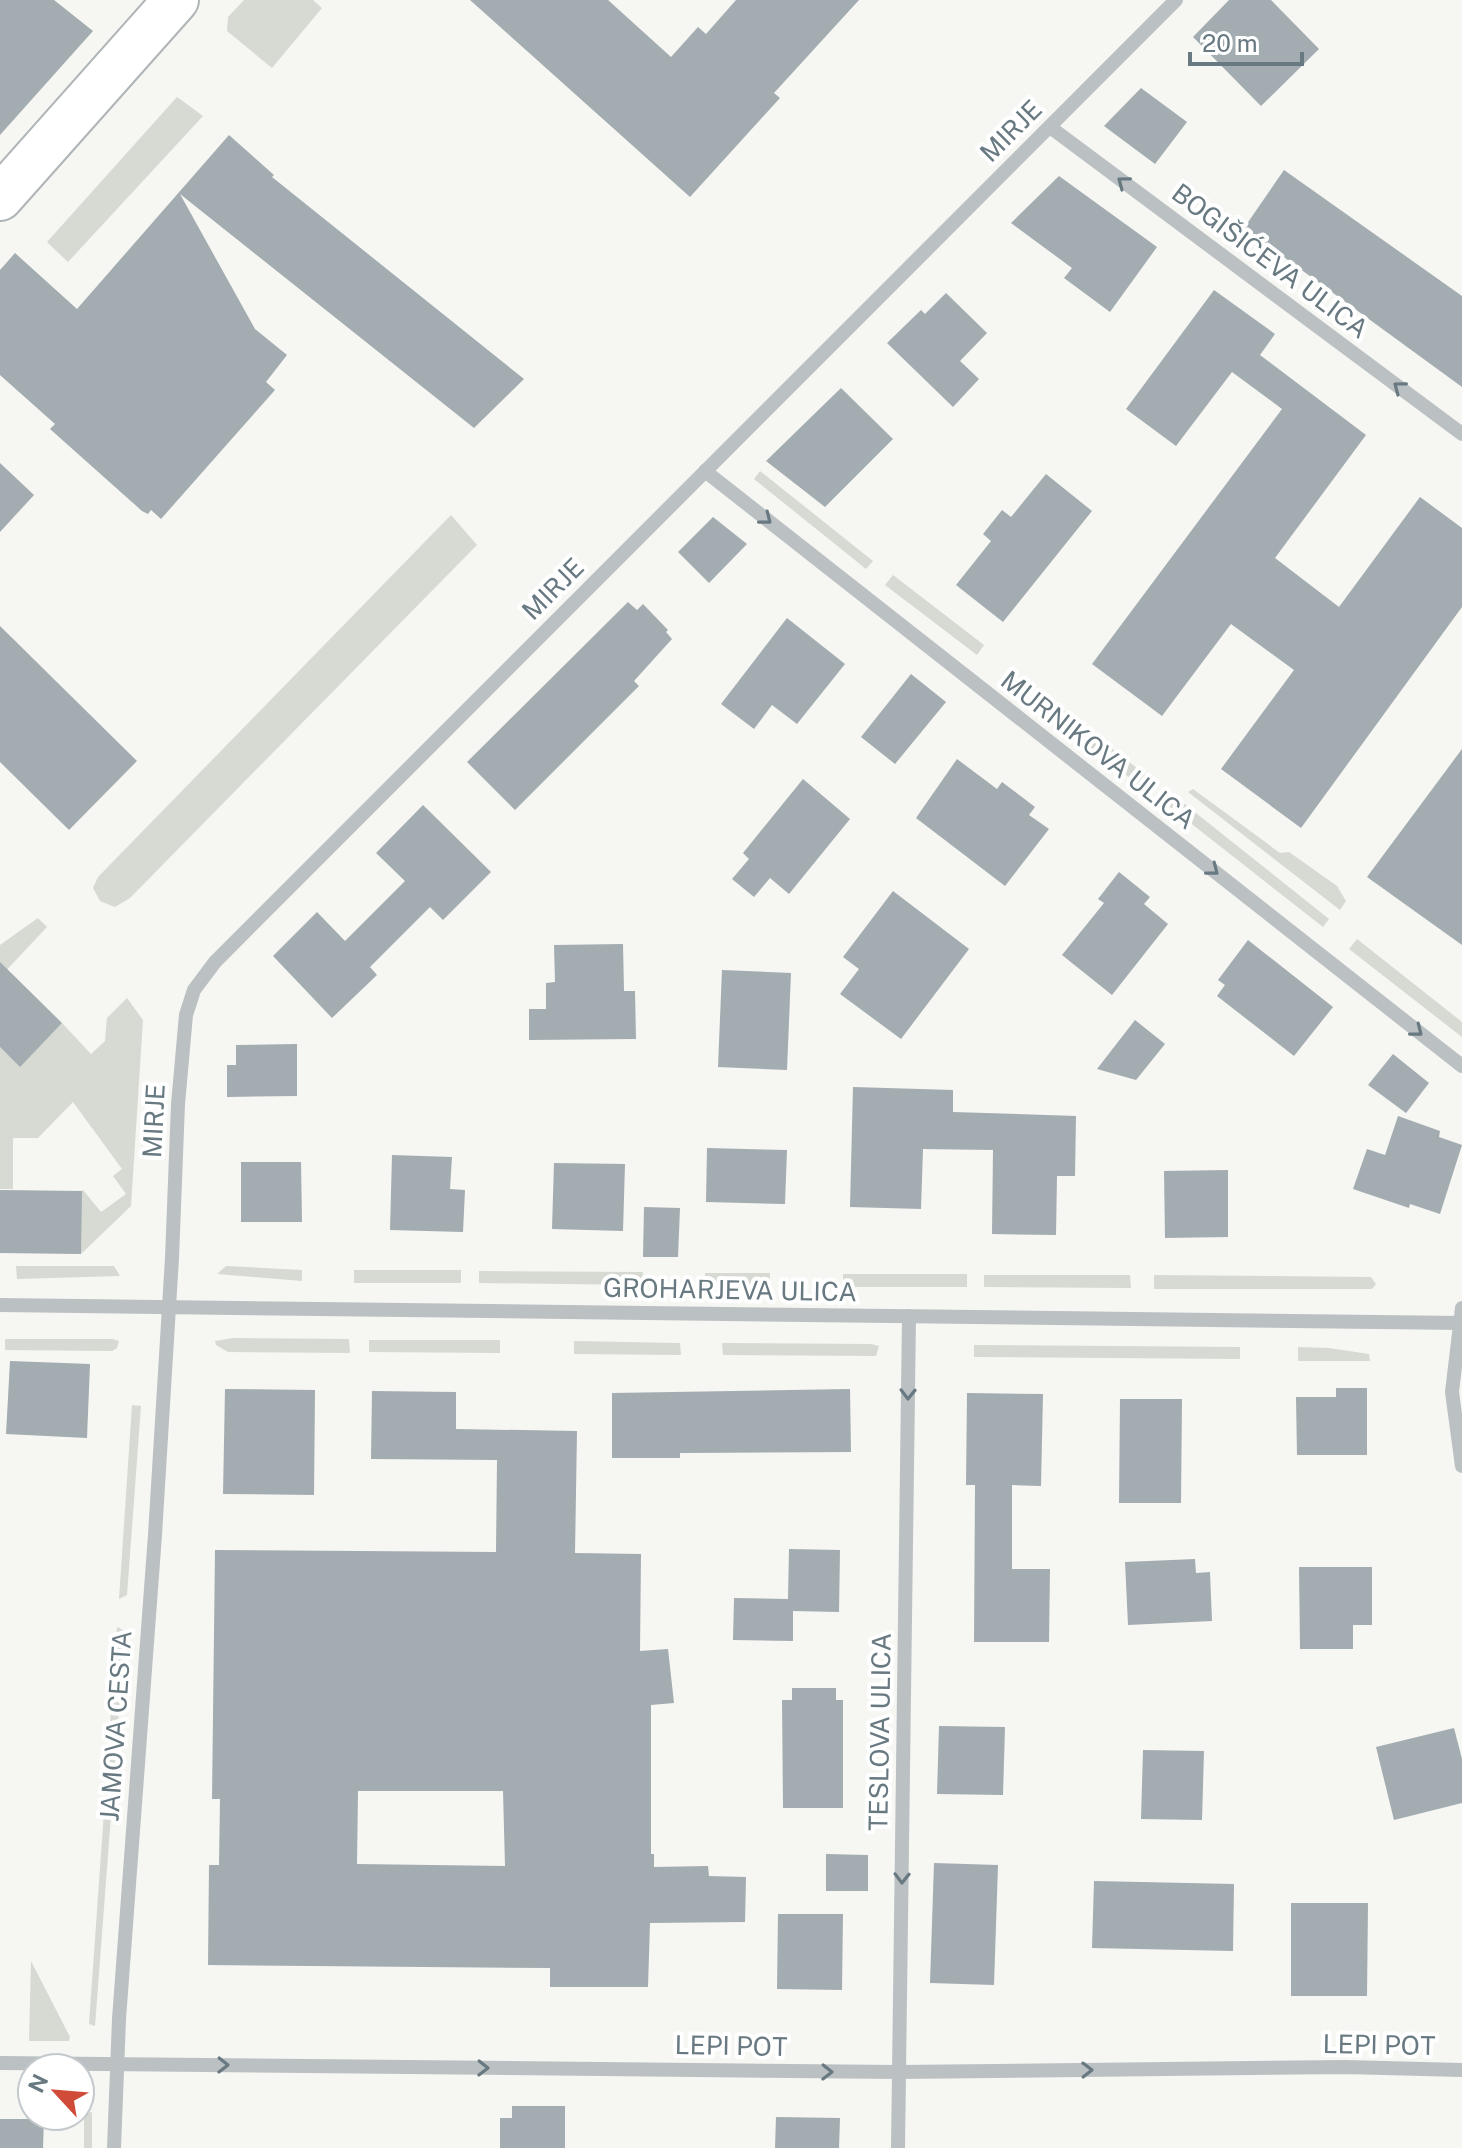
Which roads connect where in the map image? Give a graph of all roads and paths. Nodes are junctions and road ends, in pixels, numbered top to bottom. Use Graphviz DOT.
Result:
graph roads {
  1 [pos="176,0"];
  2 [pos="1176,0"];
  3 [pos="1050,127"];
  4 [pos="0,198"];
  5 [pos="1462,434"];
  6 [pos="705,471"];
  7 [pos="1462,1066"];
  8 [pos="0,1305"];
  9 [pos="169,1308"];
  10 [pos="909,1316"];
  11 [pos="1461,1318"];
  12 [pos="1462,1466"];
  13 [pos="0,2063"];
  14 [pos="117,2063"];
  15 [pos="1462,2070"];
  16 [pos="899,2072"];
  17 [pos="114,2148"];
  18 [pos="898,2148"];
  1 -- 4 [label="main road"];
  2 -- 3 [label="street, MIRJE"];
  5 -- 3 [label="street, BOGIŠIĆEVA ULICA, one-way"];
  3 -- 6 [label="street, MIRJE"];
  6 -- 7 [label="street, MURNIKOVA ULICA, one-way"];
  6 -- 9 [label="street, MIRJE"];
  8 -- 9 [label="street, GROHARJEVA ULICA"];
  9 -- 10 [label="street, GROHARJEVA ULICA"];
  9 -- 14 [label="street, JAMOVA CESTA"];
  10 -- 11 [label="street, GROHARJEVA ULICA"];
  10 -- 16 [label="street, TESLOVA ULICA, one-way"];
  11 -- 12 [label="street"];
  13 -- 14 [label="street, LEPI POT"];
  14 -- 16 [label="street, LEPI POT, one-way"];
  14 -- 17 [label="street, JAMOVA CESTA"];
  16 -- 15 [label="street, LEPI POT, one-way"];
  16 -- 18 [label="street, TESLOVA ULICA"];
}
